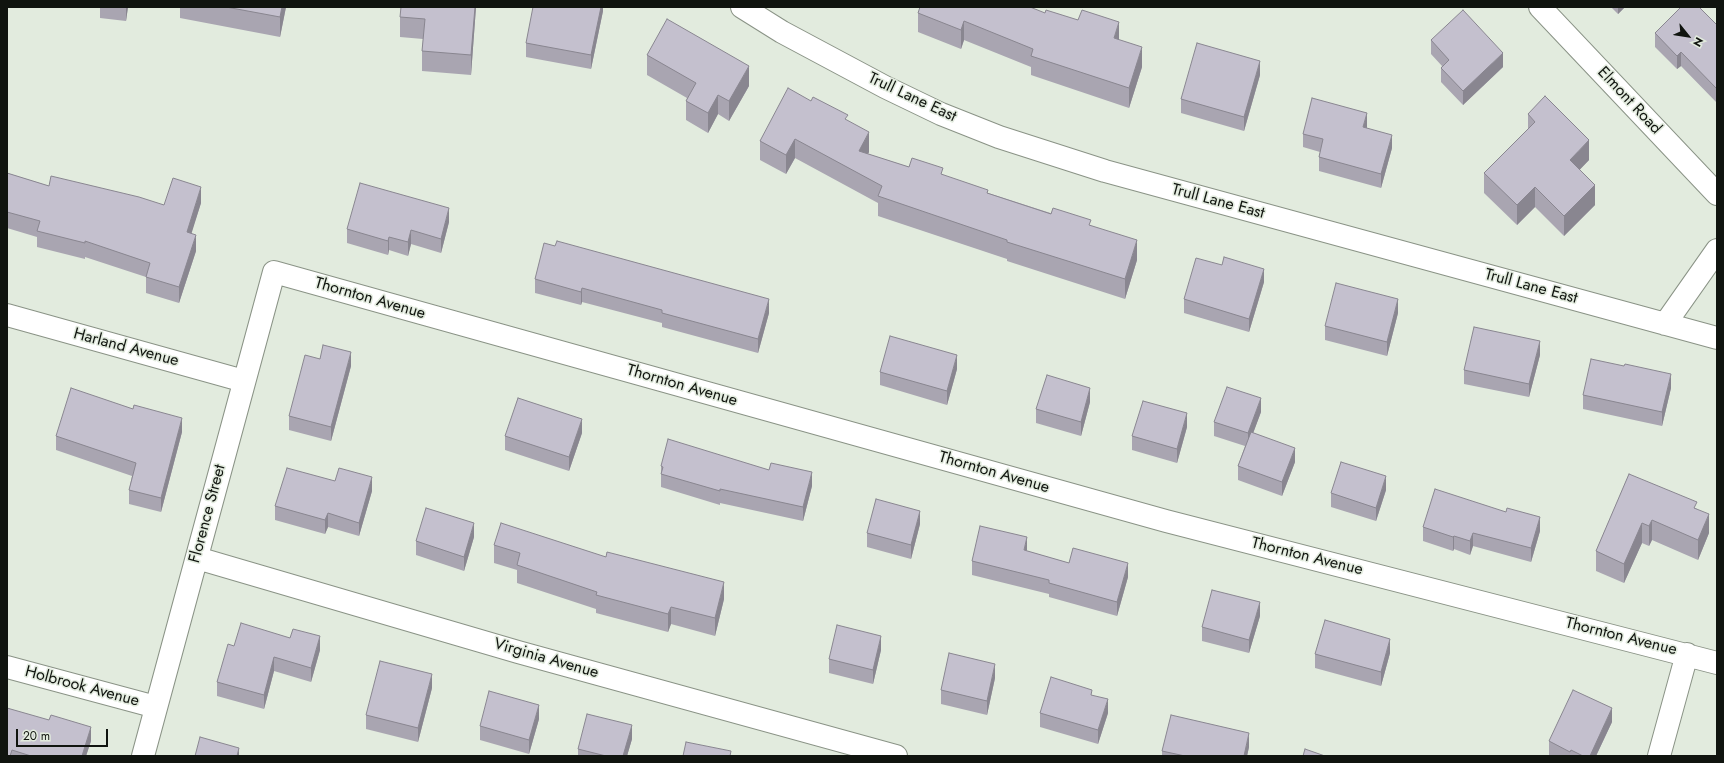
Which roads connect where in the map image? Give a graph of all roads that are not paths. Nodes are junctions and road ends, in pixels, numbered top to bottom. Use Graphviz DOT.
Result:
graph roads {
  1 [pos="742,7"];
  2 [pos="1540,7"];
  3 [pos="1717,194"];
  4 [pos="1717,250"];
  5 [pos="274,272"];
  6 [pos="7,315"];
  7 [pos="1665,324"];
  8 [pos="1717,338"];
  9 [pos="244,380"];
  10 [pos="197,558"];
  11 [pos="1687,654"];
  12 [pos="1717,663"];
  13 [pos="7,667"];
  14 [pos="156,707"];
  15 [pos="143,756"];
  16 [pos="896,756"];
  17 [pos="1660,756"];
  1 -- 7 [label="street, Trull Lane East"];
  2 -- 3 [label="street, Elmont Road"];
  4 -- 7 [label="street"];
  5 -- 9 [label="street, Florence Street"];
  5 -- 11 [label="street, Thornton Avenue"];
  6 -- 9 [label="street, Harland Avenue"];
  7 -- 8 [label="street, Trull Lane East"];
  9 -- 10 [label="street, Florence Street"];
  10 -- 14 [label="street, Florence Street"];
  10 -- 16 [label="street, Virginia Avenue"];
  11 -- 12 [label="street, Thornton Avenue"];
  11 -- 17 [label="street"];
  13 -- 14 [label="street, Holbrook Avenue"];
  14 -- 15 [label="street, Florence Street"];
}
